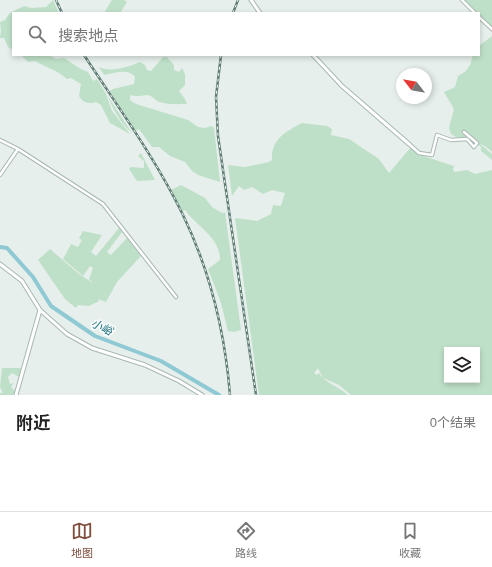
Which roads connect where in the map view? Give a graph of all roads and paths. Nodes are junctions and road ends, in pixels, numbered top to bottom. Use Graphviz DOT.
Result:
graph roads {
  1 [pos="251,0"];
  2 [pos="462,0"];
  3 [pos="259,12"];
  4 [pos="474,12"];
  5 [pos="480,18"];
  6 [pos="492,29"];
  7 [pos="314,56"];
  8 [pos="464,132"];
  9 [pos="0,140"];
  10 [pos="409,144"];
  11 [pos="18,149"];
  12 [pos="0,175"];
  13 [pos="0,264"];
  14 [pos="176,297"];
  15 [pos="40,310"];
  16 [pos="16,395"];
  17 [pos="202,395"];
  1 -- 3 [label="street"];
  2 -- 4 [label="street"];
  5 -- 6 [label="street"];
  7 -- 10 [label="street"];
  8 -- 10 [label="street"];
  9 -- 11 [label="street"];
  11 -- 12 [label="street"];
  11 -- 14 [label="street"];
  13 -- 15 [label="street"];
  15 -- 16 [label="street"];
  15 -- 17 [label="street"];
}
